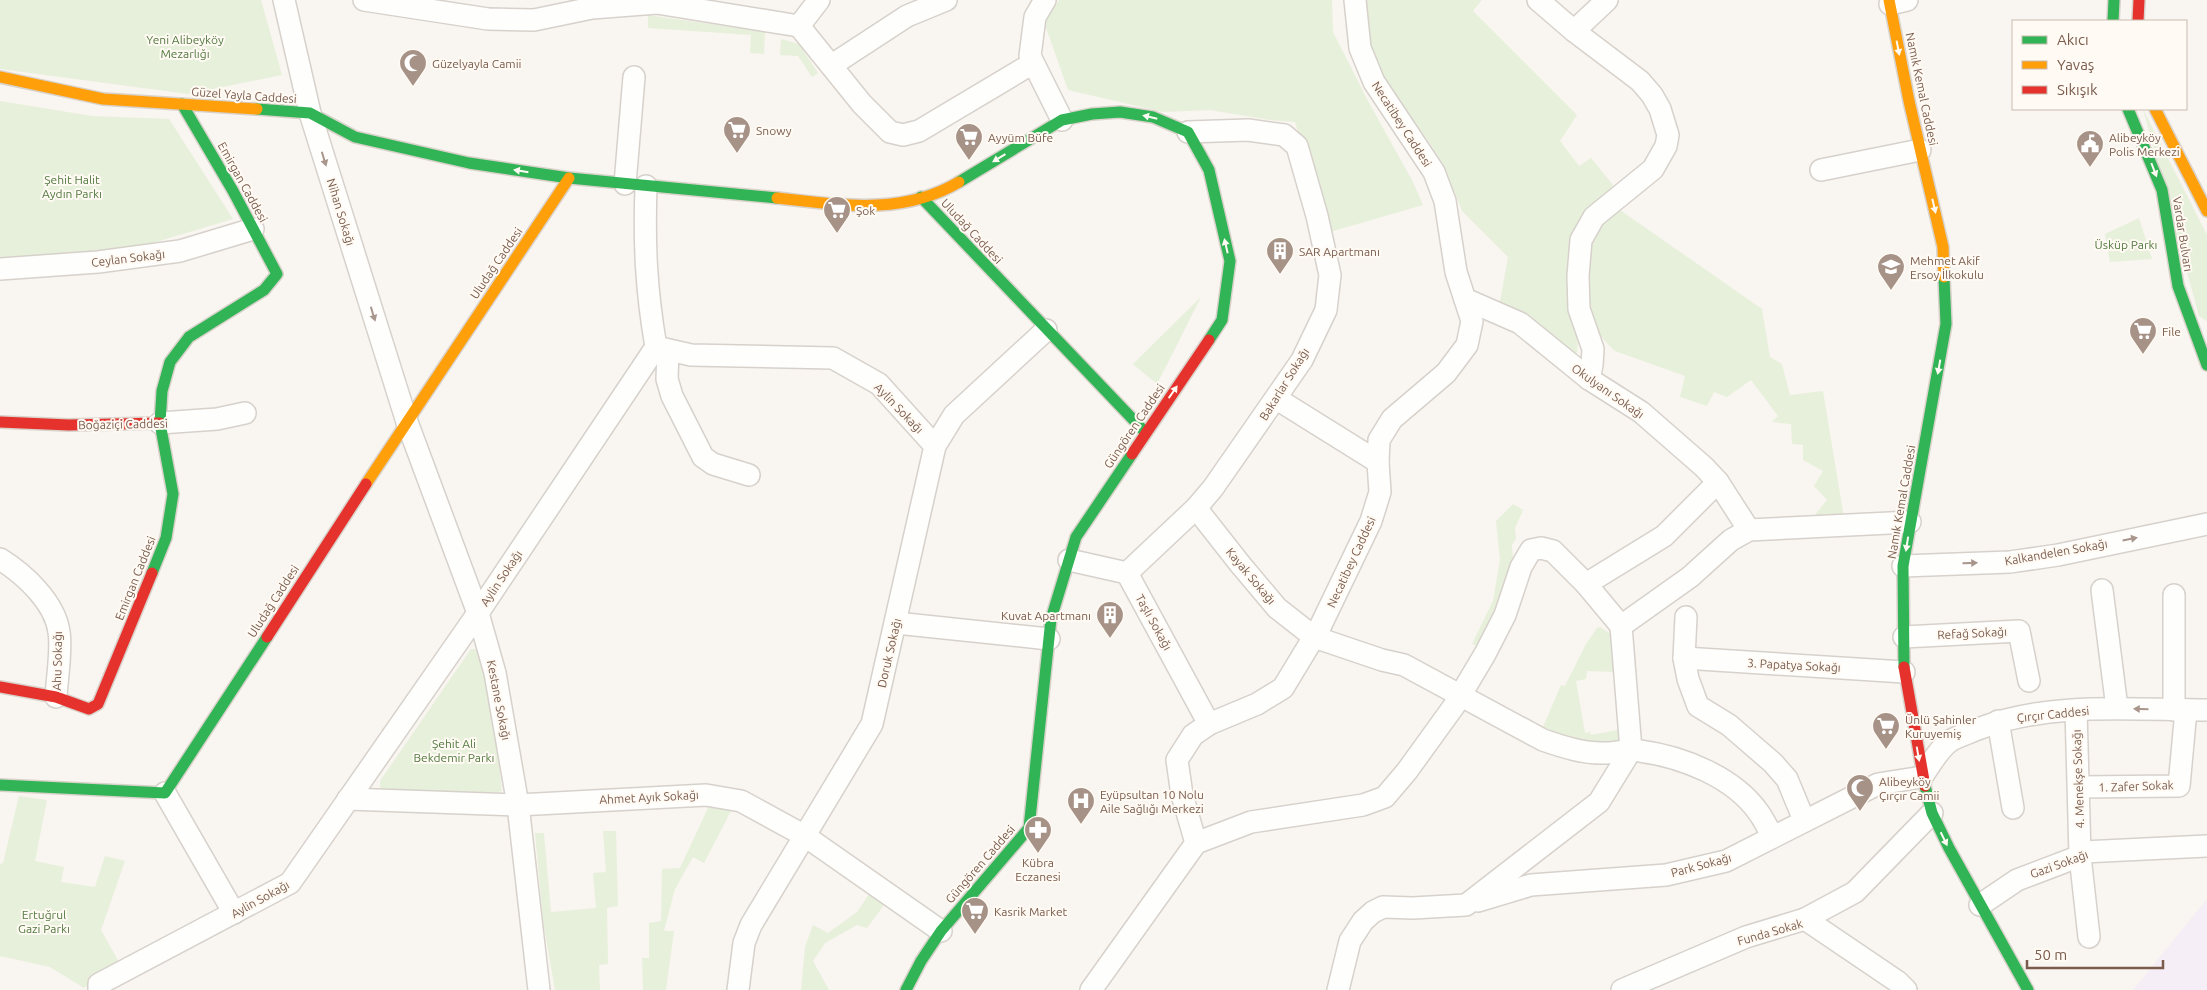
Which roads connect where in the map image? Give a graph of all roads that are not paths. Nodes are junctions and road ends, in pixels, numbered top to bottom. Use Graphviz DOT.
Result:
graph roads {
  1 [pos="284,0"];
  2 [pos="364,0"];
  3 [pos="819,0"];
  4 [pos="946,0"];
  5 [pos="1045,0"];
  6 [pos="1345,0"];
  7 [pos="1355,0"];
  8 [pos="1538,0"];
  9 [pos="1607,0"];
  10 [pos="2114,0"];
  11 [pos="2139,0"];
  12 [pos="1895,2"];
  13 [pos="2113,20"];
  14 [pos="2138,20"];
  15 [pos="799,26"];
  16 [pos="1574,31"];
  17 [pos="1360,48"];
  18 [pos="1033,63"];
  19 [pos="832,65"];
  20 [pos="0,77"];
  21 [pos="634,77"];
  22 [pos="182,104"];
  23 [pos="2128,110"];
  24 [pos="2156,110"];
  25 [pos="310,113"];
  26 [pos="1062,120"];
  27 [pos="1188,132"];
  28 [pos="1920,150"];
  29 [pos="1821,170"];
  30 [pos="569,178"];
  31 [pos="625,184"];
  32 [pos="646,186"];
  33 [pos="921,197"];
  34 [pos="2207,211"];
  35 [pos="253,229"];
  36 [pos="0,269"];
  37 [pos="1465,299"];
  38 [pos="1046,330"];
  39 [pos="2194,330"];
  40 [pos="2207,335"];
  41 [pos="662,348"];
  42 [pos="2207,365"];
  43 [pos="1588,379"];
  44 [pos="1276,398"];
  45 [pos="246,413"];
  46 [pos="0,422"];
  47 [pos="406,422"];
  48 [pos="160,423"];
  49 [pos="1145,432"];
  50 [pos="935,446"];
  51 [pos="1378,462"];
  52 [pos="750,475"];
  53 [pos="1718,482"];
  54 [pos="1196,508"];
  55 [pos="1910,522"];
  56 [pos="2207,524"];
  57 [pos="1749,530"];
  58 [pos="0,559"];
  59 [pos="1069,560"];
  60 [pos="1903,566"];
  61 [pos="1127,573"];
  62 [pos="1586,584"];
  63 [pos="2102,590"];
  64 [pos="2174,595"];
  65 [pos="478,613"];
  66 [pos="1686,617"];
  67 [pos="896,623"];
  68 [pos="1621,626"];
  69 [pos="1314,637"];
  70 [pos="1904,637"];
  71 [pos="1049,640"];
  72 [pos="1684,658"];
  73 [pos="1904,672"];
  74 [pos="2030,681"];
  75 [pos="0,687"];
  76 [pos="1459,695"];
  77 [pos="56,697"];
  78 [pos="2117,708"];
  79 [pos="2076,710"];
  80 [pos="2189,710"];
  81 [pos="1998,721"];
  82 [pos="1209,724"];
  83 [pos="1631,750"];
  84 [pos="1922,777"];
  85 [pos="0,785"];
  86 [pos="2079,788"];
  87 [pos="165,793"];
  88 [pos="348,799"];
  89 [pos="518,805"];
  90 [pos="2013,808"];
  91 [pos="1932,813"];
  92 [pos="1804,820"];
  93 [pos="805,836"];
  94 [pos="1772,836"];
  95 [pos="1196,843"];
  96 [pos="2207,846"];
  97 [pos="2080,856"];
  98 [pos="1466,904"];
  99 [pos="1980,905"];
  100 [pos="234,913"];
  101 [pos="1805,919"];
  102 [pos="941,931"];
  103 [pos="2089,937"];
  104 [pos="99,990"];
  105 [pos="539,990"];
  106 [pos="738,990"];
  107 [pos="906,990"];
  108 [pos="1091,990"];
  109 [pos="1338,990"];
  110 [pos="1622,990"];
  111 [pos="1906,990"];
  112 [pos="2028,990"];
  1 -- 25 [label="street, Nihan Sokağı"];
  2 -- 15 [label="street"];
  3 -- 15 [label="street"];
  4 -- 19 [label="street"];
  5 -- 18 [label="street"];
  6 -- 17 [label="street"];
  7 -- 17 [label="street, Necatibey Caddesi"];
  8 -- 16 [label="street"];
  9 -- 16 [label="street"];
  10 -- 13 [label="main road"];
  11 -- 14 [label="main road"];
  12 -- 28 [label="main road, Namık Kemal Caddesi, one-way"];
  15 -- 19 [label="street"];
  16 -- 43 [label="street"];
  17 -- 37 [label="street, Necatibey Caddesi"];
  18 -- 19 [label="street"];
  18 -- 26 [label="street"];
  20 -- 22 [label="main road, Güzel Yayla Caddesi"];
  21 -- 31 [label="street"];
  22 -- 25 [label="main road, Güzel Yayla Caddesi"];
  22 -- 35 [label="main road, Emirgan Caddesi"];
  23 -- 39 [label="main road, Vardar Bulvarı, one-way"];
  24 -- 34 [label="main road, Vardar Bulvarı"];
  30 -- 25 [label="main road, Güzel Yayla Caddesi, one-way"];
  25 -- 47 [label="street, Nihan Sokağı, one-way"];
  27 -- 26 [label="main road, one-way"];
  26 -- 33 [label="main road, one-way"];
  27 -- 44 [label="street, Bakarlar Sokağı"];
  49 -- 27 [label="main road, Güngören Caddesi, one-way"];
  28 -- 29 [label="street"];
  28 -- 55 [label="main road, Namık Kemal Caddesi, one-way"];
  30 -- 31 [label="main road"];
  30 -- 47 [label="main road, Uludağ Caddesi"];
  31 -- 32 [label="main road"];
  32 -- 33 [label="main road"];
  32 -- 41 [label="street"];
  33 -- 38 [label="main road, Uludağ Caddesi"];
  35 -- 36 [label="street, Ceylan Sokağı"];
  35 -- 48 [label="main road, Emirgan Caddesi"];
  37 -- 43 [label="street, Okulyanı Sokağı"];
  37 -- 51 [label="street, Necatibey Caddesi"];
  38 -- 49 [label="main road, Uludağ Caddesi"];
  38 -- 50 [label="street, Doruk Sokağı"];
  39 -- 40 [label="main road"];
  39 -- 42 [label="main road, Vardar Bulvarı"];
  41 -- 50 [label="street, Aylin Sokağı"];
  41 -- 52 [label="street"];
  41 -- 65 [label="street, Aylin Sokağı"];
  43 -- 53 [label="street, Okulyanı Sokağı"];
  44 -- 51 [label="street"];
  44 -- 54 [label="street, Bakarlar Sokağı"];
  45 -- 48 [label="street, Boğaziçi Caddesi"];
  46 -- 48 [label="main road, Boğaziçi Caddesi"];
  47 -- 65 [label="street, Kestane Sokağı"];
  47 -- 87 [label="main road, Uludağ Caddesi"];
  48 -- 77 [label="main road, Emirgan Caddesi"];
  49 -- 59 [label="main road, Güngören Caddesi"];
  50 -- 67 [label="street, Doruk Sokağı"];
  51 -- 69 [label="street, Necatibey Caddesi"];
  53 -- 57 [label="street, Okulyanı Sokağı"];
  53 -- 62 [label="street"];
  54 -- 61 [label="street, Bakarlar Sokağı"];
  54 -- 69 [label="street, Kayak Sokağı"];
  55 -- 57 [label="street"];
  55 -- 60 [label="main road, Namık Kemal Caddesi, one-way"];
  60 -- 56 [label="street, Kalkandelen Sokağı, one-way"];
  57 -- 68 [label="street"];
  58 -- 77 [label="street, Ahu Sokağı"];
  59 -- 61 [label="street"];
  59 -- 71 [label="main road, Güngören Caddesi"];
  60 -- 70 [label="main road, Namık Kemal Caddesi"];
  61 -- 82 [label="street, Taşlı Sokağı"];
  62 -- 68 [label="street"];
  62 -- 76 [label="street"];
  63 -- 78 [label="street"];
  64 -- 80 [label="street"];
  65 -- 88 [label="street, Aylin Sokağı"];
  65 -- 89 [label="street, Kestane Sokağı"];
  66 -- 72 [label="street"];
  67 -- 71 [label="street"];
  67 -- 93 [label="street, Doruk Sokağı"];
  68 -- 83 [label="street"];
  69 -- 76 [label="street, Kayak Sokağı"];
  69 -- 82 [label="street, Necatibey Caddesi"];
  70 -- 73 [label="main road, Namık Kemal Caddesi"];
  70 -- 74 [label="street, Refağ Sokağı"];
  71 -- 102 [label="main road, Güngören Caddesi"];
  72 -- 73 [label="street, 3. Papatya Sokağı"];
  72 -- 92 [label="street"];
  73 -- 84 [label="main road, Namık Kemal Caddesi, one-way"];
  75 -- 77 [label="main road, Emirgan Caddesi"];
  76 -- 83 [label="street, Kayak Sokağı"];
  76 -- 95 [label="street"];
  78 -- 79 [label="street, Çırçır Caddesi"];
  80 -- 78 [label="street, Çırçır Caddesi, one-way"];
  79 -- 81 [label="street, Çırçır Caddesi"];
  79 -- 86 [label="street, 4. Menekşe Sokağı"];
  80 -- 86 [label="street, 1. Zafer Sokak"];
  81 -- 84 [label="street, Çırçır Caddesi"];
  81 -- 90 [label="street"];
  82 -- 95 [label="street, Necatibey Caddesi"];
  83 -- 94 [label="street, Kayak Sokağı"];
  83 -- 98 [label="street"];
  84 -- 91 [label="main road, Namık Kemal Caddesi"];
  84 -- 92 [label="street, Park Sokağı"];
  85 -- 87 [label="main road"];
  86 -- 97 [label="street, 4. Menekşe Sokağı"];
  87 -- 100 [label="street"];
  88 -- 89 [label="street, Ahmet Ayık Sokağı"];
  88 -- 100 [label="street, Aylin Sokağı"];
  89 -- 93 [label="street, Ahmet Ayık Sokağı"];
  89 -- 105 [label="street, Kestane Sokağı"];
  91 -- 99 [label="main road, Namık Kemal Caddesi, one-way"];
  91 -- 101 [label="street"];
  92 -- 94 [label="street, Park Sokağı"];
  93 -- 102 [label="street, Ahmet Ayık Sokağı"];
  93 -- 106 [label="street, Doruk Sokağı"];
  94 -- 98 [label="street, Park Sokağı"];
  95 -- 108 [label="street"];
  96 -- 97 [label="street, Gazi Sokağı"];
  97 -- 99 [label="street, Gazi Sokağı"];
  97 -- 103 [label="street, 4. Menekşe Sokağı"];
  98 -- 109 [label="street, Park Sokağı"];
  99 -- 112 [label="main road, Namık Kemal Caddesi"];
  100 -- 104 [label="street, Aylin Sokağı"];
  101 -- 110 [label="street, Funda Sokak"];
  101 -- 111 [label="street, Funda Sokak"];
  102 -- 107 [label="main road, Güngören Caddesi"];
}
